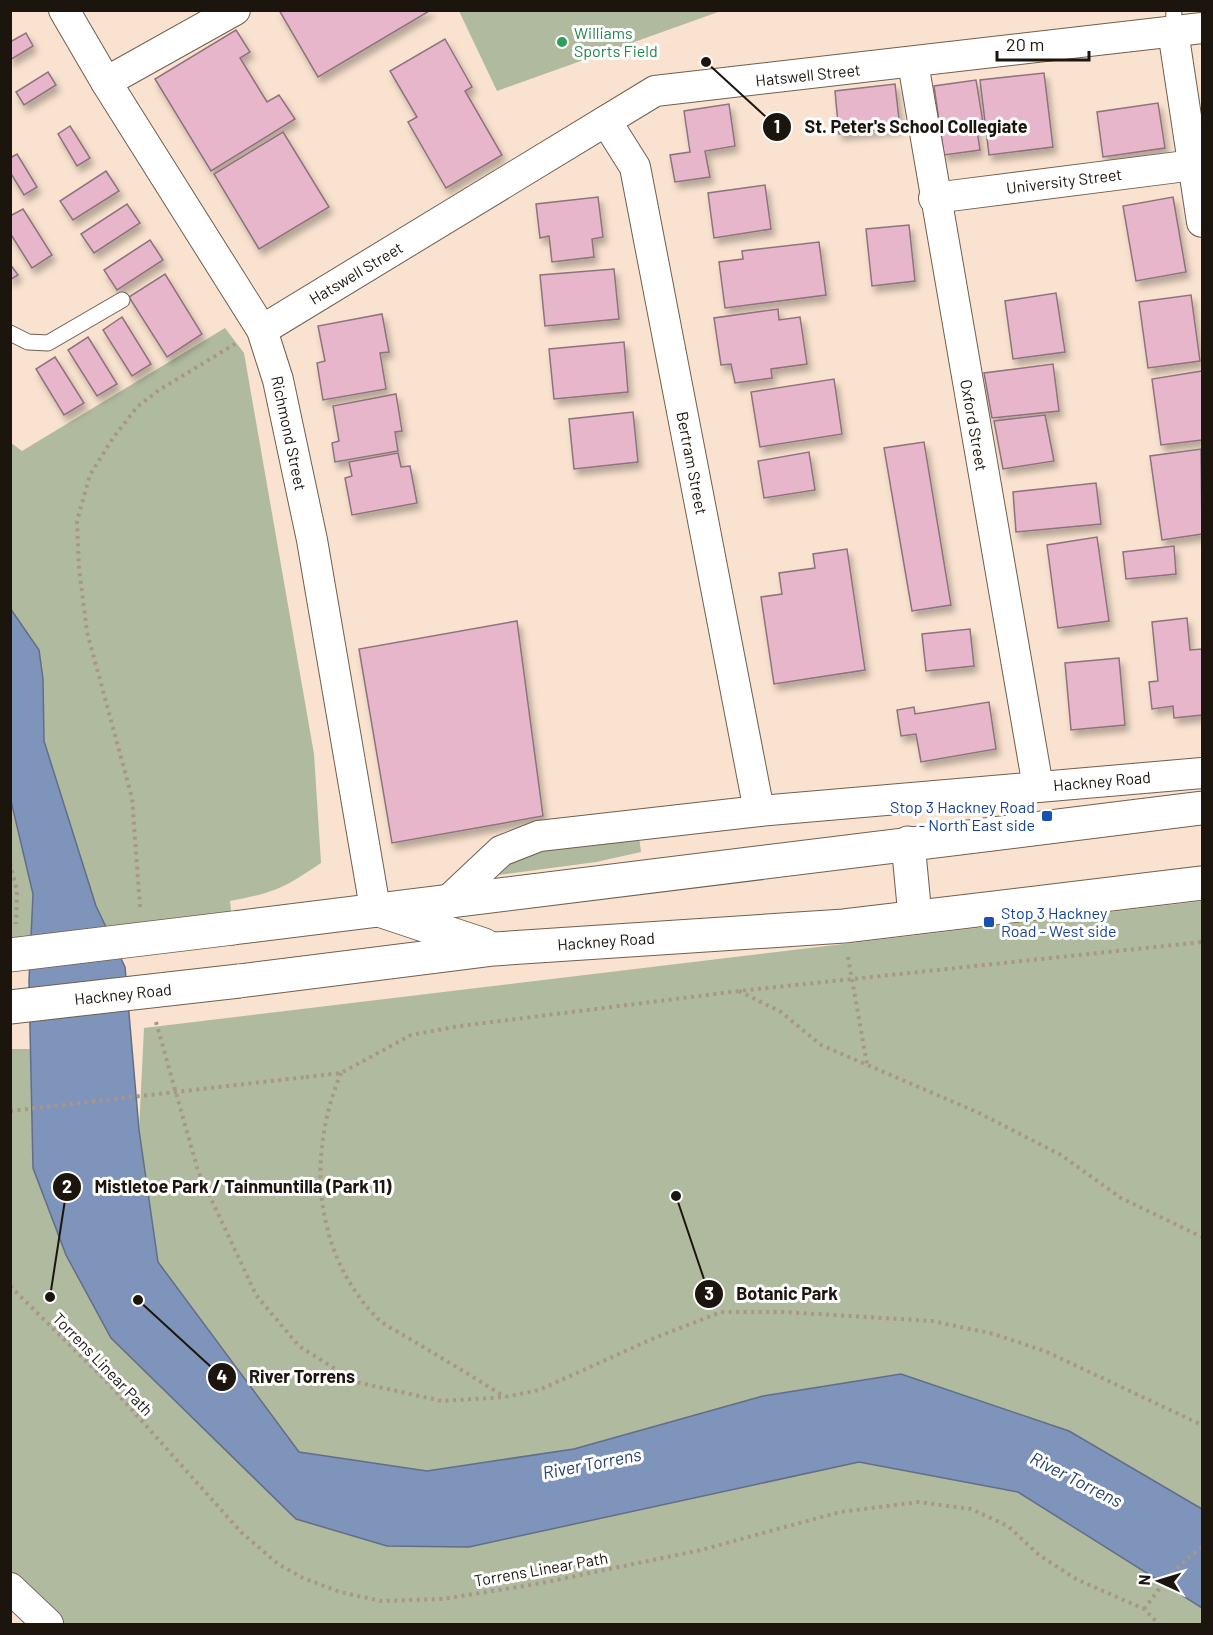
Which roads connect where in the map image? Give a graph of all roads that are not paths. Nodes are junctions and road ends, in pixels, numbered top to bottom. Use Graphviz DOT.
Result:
graph roads {
  1 [pos="64,10"];
  2 [pos="235,10"];
  3 [pos="1173,21"];
  4 [pos="1203,28"];
  5 [pos="913,63"];
  6 [pos="106,82"];
  7 [pos="606,122"];
  8 [pos="1194,165"];
  9 [pos="934,198"];
  10 [pos="1203,222"];
  11 [pos="122,300"];
  12 [pos="262,330"];
  13 [pos="10,333"];
  14 [pos="1203,773"];
  15 [pos="1038,787"];
  16 [pos="1203,808"];
  17 [pos="759,812"];
  18 [pos="908,843"];
  19 [pos="1203,883"];
  20 [pos="450,899"];
  21 [pos="375,908"];
  22 [pos="915,916"];
  23 [pos="494,949"];
  24 [pos="10,955"];
  25 [pos="10,1007"];
  26 [pos="10,1588"];
  27 [pos="48,1624"];
  1 -- 6 [label="street, Richmond Street"];
  2 -- 6 [label="street"];
  3 -- 4 [label="street, Hatswell Street"];
  3 -- 5 [label="street, Hatswell Street"];
  3 -- 8 [label="street"];
  5 -- 7 [label="street, Hatswell Street"];
  5 -- 9 [label="street, Oxford Street"];
  6 -- 12 [label="street, Richmond Street"];
  7 -- 12 [label="street, Hatswell Street"];
  7 -- 17 [label="street, Bertram Street"];
  8 -- 9 [label="street, University Street"];
  8 -- 10 [label="street"];
  9 -- 15 [label="street, Oxford Street"];
  11 -- 13 [label="lane"];
  12 -- 21 [label="street, Richmond Street"];
  14 -- 15 [label="street, Hackney Road"];
  15 -- 17 [label="street, Hackney Road"];
  16 -- 18 [label="highway"];
  17 -- 20 [label="street, Hackney Road"];
  18 -- 20 [label="highway"];
  18 -- 22 [label="highway"];
  19 -- 22 [label="highway, Hackney Road"];
  20 -- 21 [label="highway"];
  21 -- 23 [label="highway"];
  21 -- 24 [label="highway, bridge"];
  22 -- 23 [label="highway, Hackney Road"];
  23 -- 25 [label="highway, Hackney Road, bridge"];
  26 -- 27 [label="street"];
}
